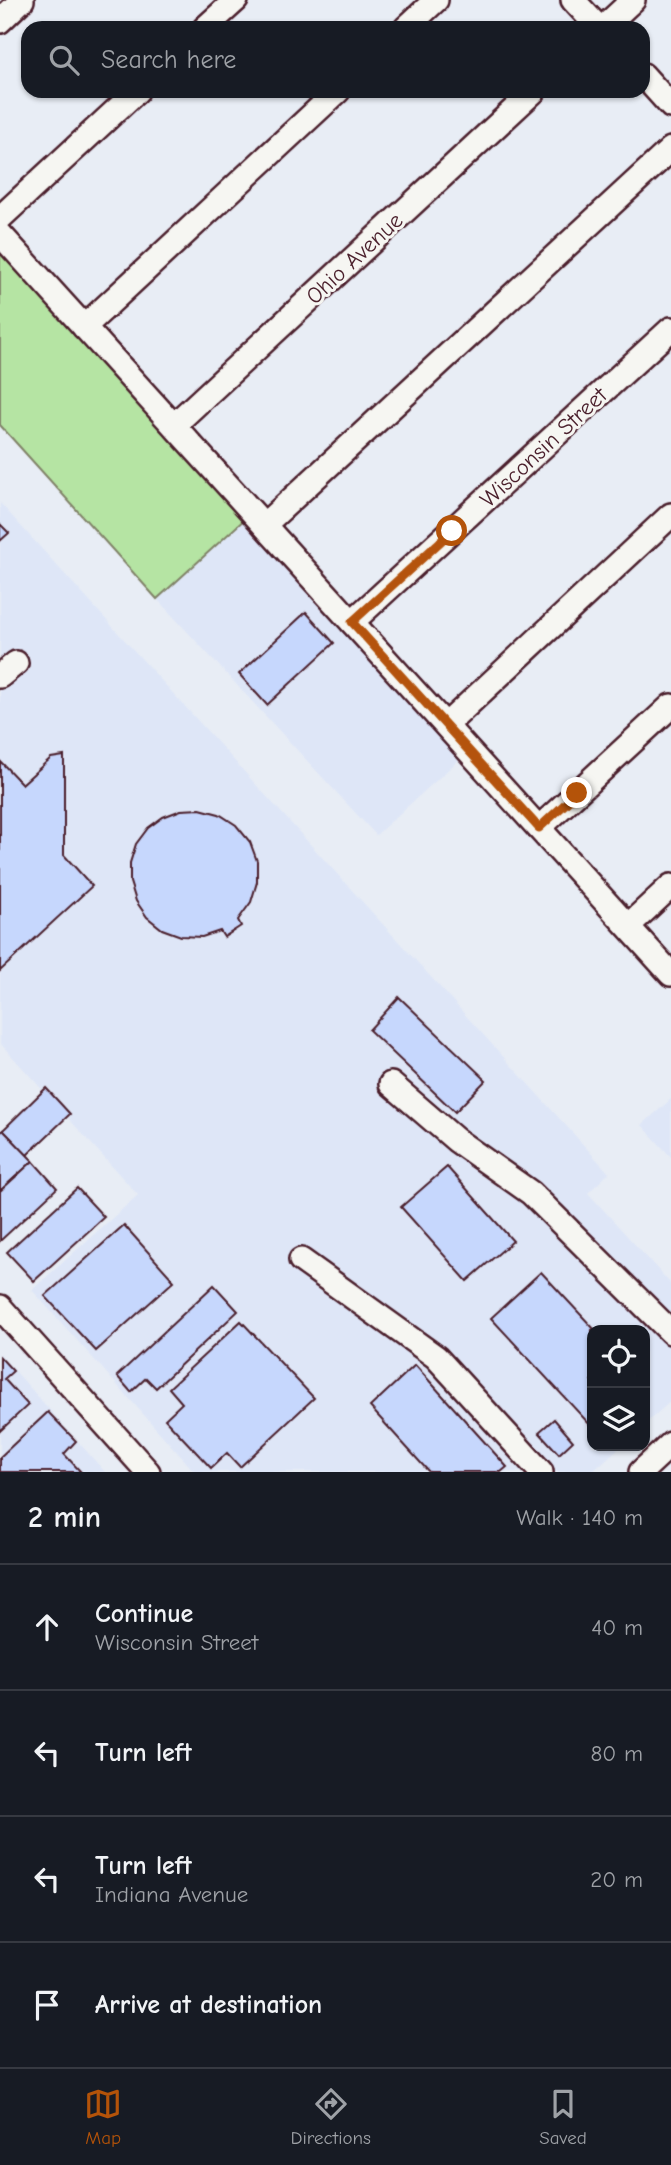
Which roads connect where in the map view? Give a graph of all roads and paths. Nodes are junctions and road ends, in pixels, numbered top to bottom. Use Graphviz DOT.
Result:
graph roads {
  1 [pos="22,0"];
  2 [pos="236,0"];
  3 [pos="436,0"];
  4 [pos="573,0"];
  5 [pos="633,0"];
  6 [pos="0,21"];
  7 [pos="213,21"];
  8 [pos="414,21"];
  9 [pos="594,21"];
  10 [pos="609,21"];
  11 [pos="650,83"];
  12 [pos="129,98"];
  13 [pos="330,98"];
  14 [pos="526,98"];
  15 [pos="671,106"];
  16 [pos="671,149"];
  17 [pos="0,218"];
  18 [pos="0,234"];
  19 [pos="84,327"];
  20 [pos="671,329"];
  21 [pos="173,425"];
  22 [pos="671,515"];
  23 [pos="264,525"];
  24 [pos="352,622"];
  25 [pos="671,706"];
  26 [pos="446,725"];
  27 [pos="539,828"];
  28 [pos="671,886"];
  29 [pos="628,926"];
  30 [pos="671,974"];
  31 [pos="391,1084"];
  32 [pos="302,1260"];
  33 [pos="0,1307"];
  34 [pos="671,1332"];
  35 [pos="671,1444"];
  36 [pos="148,1472"];
  37 [pos="541,1472"];
  38 [pos="641,1472"];
  1 -- 6 [label="street"];
  2 -- 7 [label="street"];
  3 -- 8 [label="street"];
  4 -- 9 [label="street"];
  5 -- 10 [label="street"];
  11 -- 15 [label="street"];
  12 -- 17 [label="street"];
  13 -- 19 [label="street"];
  14 -- 21 [label="street, Ohio Avenue"];
  16 -- 23 [label="street"];
  18 -- 19 [label="street"];
  19 -- 21 [label="street"];
  20 -- 24 [label="street, Wisconsin Street"];
  21 -- 23 [label="street"];
  22 -- 26 [label="street"];
  23 -- 24 [label="street"];
  24 -- 26 [label="street"];
  25 -- 27 [label="street"];
  26 -- 27 [label="street"];
  27 -- 29 [label="street"];
  28 -- 29 [label="street"];
  29 -- 30 [label="street"];
  31 -- 34 [label="street"];
  32 -- 37 [label="street"];
  33 -- 36 [label="street"];
  35 -- 38 [label="street"];
}
